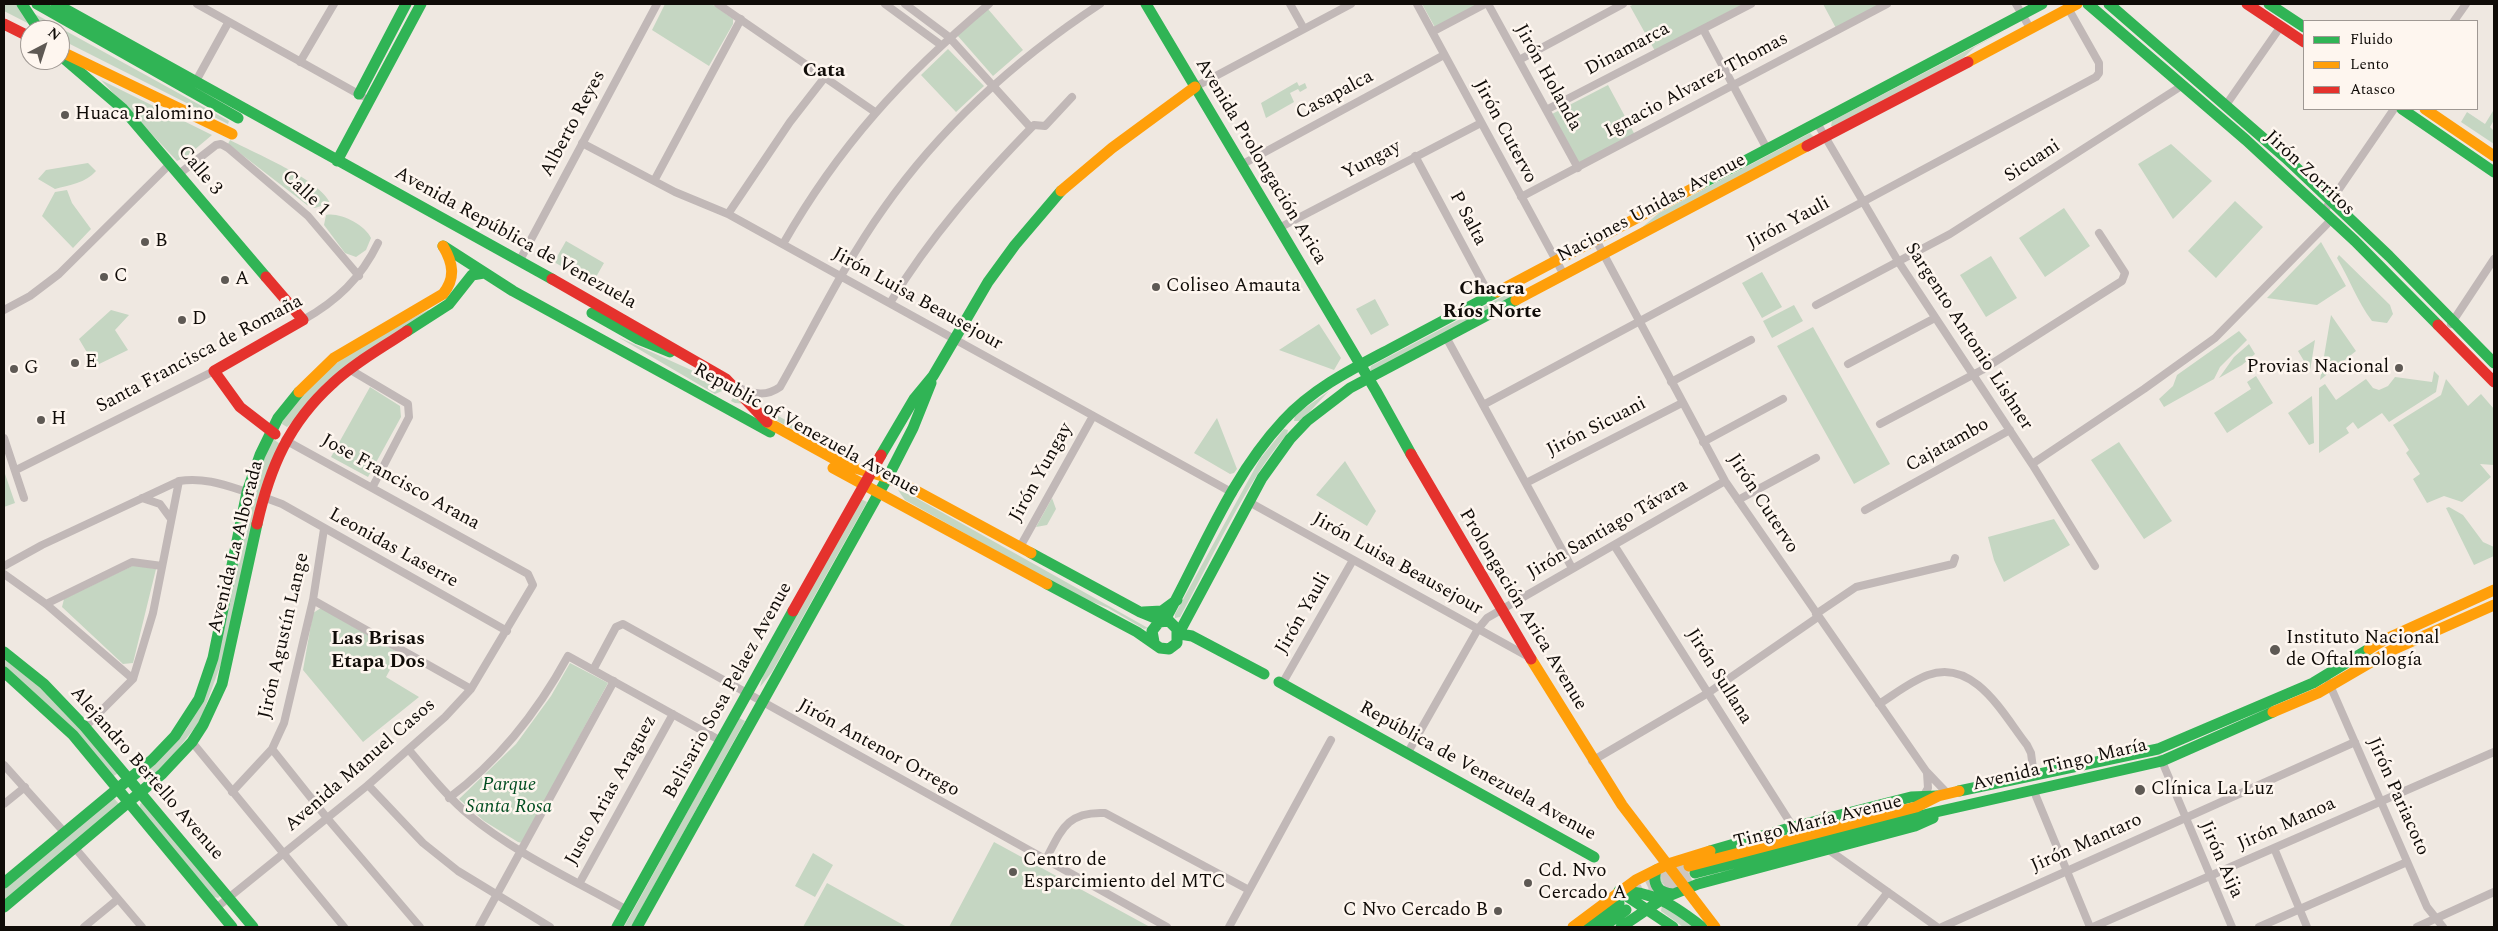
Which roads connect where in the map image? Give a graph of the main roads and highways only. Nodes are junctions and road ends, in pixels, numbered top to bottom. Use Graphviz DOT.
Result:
graph roads {
  1 [pos="22,4"];
  2 [pos="37,4"];
  3 [pos="56,4"];
  4 [pos="406,4"];
  5 [pos="421,4"];
  6 [pos="1146,4"];
  7 [pos="2042,4"];
  8 [pos="2088,4"];
  9 [pos="2109,4"];
  10 [pos="2247,4"];
  11 [pos="2269,4"];
  12 [pos="2072,6"];
  13 [pos="2019,9"];
  14 [pos="32,20"];
  15 [pos="4,24"];
  16 [pos="2303,26"];
  17 [pos="20,32"];
  18 [pos="2303,41"];
  19 [pos="70,58"];
  20 [pos="70,62"];
  21 [pos="196,81"];
  22 [pos="177,84"];
  23 [pos="1195,88"];
  24 [pos="358,94"];
  25 [pos="212,104"];
  26 [pos="2403,110"];
  27 [pos="2426,110"];
  28 [pos="238,118"];
  29 [pos="201,120"];
  30 [pos="232,134"];
  31 [pos="2494,156"];
  32 [pos="337,161"];
  33 [pos="2494,172"];
  34 [pos="443,246"];
  35 [pos="484,273"];
  36 [pos="591,300"];
  37 [pos="592,313"];
  38 [pos="303,320"];
  39 [pos="568,320"];
  40 [pos="617,327"];
  41 [pos="1344,338"];
  42 [pos="609,342"];
  43 [pos="687,356"];
  44 [pos="2494,363"];
  45 [pos="1360,365"];
  46 [pos="214,371"];
  47 [pos="1342,375"];
  48 [pos="933,376"];
  49 [pos="726,378"];
  50 [pos="1368,379"];
  51 [pos="2494,382"];
  52 [pos="714,401"];
  53 [pos="1284,419"];
  54 [pos="1297,430"];
  55 [pos="270,431"];
  56 [pos="285,440"];
  57 [pos="871,472"];
  58 [pos="886,477"];
  59 [pos="864,484"];
  60 [pos="878,491"];
  61 [pos="2494,590"];
  62 [pos="1177,600"];
  63 [pos="2494,605"];
  64 [pos="1140,612"];
  65 [pos="1164,620"];
  66 [pos="1180,632"];
  67 [pos="1154,642"];
  68 [pos="4,652"];
  69 [pos="4,672"];
  70 [pos="1264,674"];
  71 [pos="2328,681"];
  72 [pos="1281,683"];
  73 [pos="2114,759"];
  74 [pos="2116,772"];
  75 [pos="130,779"];
  76 [pos="118,789"];
  77 [pos="141,792"];
  78 [pos="1943,795"];
  79 [pos="128,802"];
  80 [pos="1951,809"];
  81 [pos="1594,857"];
  82 [pos="1668,864"];
  83 [pos="1656,870"];
  84 [pos="4,883"];
  85 [pos="1686,889"];
  86 [pos="1619,891"];
  87 [pos="1669,896"];
  88 [pos="4,906"];
  89 [pos="1647,908"];
  90 [pos="232,927"];
  91 [pos="252,927"];
  92 [pos="617,927"];
  93 [pos="637,927"];
  94 [pos="1573,927"];
  95 [pos="1588,927"];
  96 [pos="1603,927"];
  97 [pos="1621,927"];
  98 [pos="1673,927"];
  99 [pos="1702,927"];
  100 [pos="1715,927"];
  1 -- 14 [label="main road"];
  2 -- 22 [label="main road"];
  3 -- 21 [label="main road"];
  4 -- 24 [label="main road"];
  5 -- 32 [label="main road"];
  6 -- 23 [label="main road, Avenida Prolongación Arica"];
  7 -- 13 [label="main road, Naciones Unidas Avenue"];
  8 -- 51 [label="main road, Jirón Zorritos"];
  9 -- 44 [label="main road, Jirón Zorritos"];
  10 -- 18 [label="main road"];
  11 -- 16 [label="main road"];
  12 -- 50 [label="main road, Naciones Unidas Avenue"];
  13 -- 45 [label="main road, Naciones Unidas Avenue"];
  15 -- 17 [label="main road"];
  19 -- 29 [label="main road"];
  20 -- 38 [label="main road, Calle 3"];
  21 -- 22 [label="main road"];
  21 -- 32 [label="main road, Avenida República de Venezuela"];
  22 -- 25 [label="main road"];
  23 -- 41 [label="main road, Avenida Prolongación Arica"];
  23 -- 48 [label="main road"];
  25 -- 28 [label="main road"];
  25 -- 29 [label="main road"];
  26 -- 33 [label="main road"];
  27 -- 31 [label="main road"];
  29 -- 30 [label="main road"];
  32 -- 36 [label="main road, Avenida República de Venezuela"];
  34 -- 35 [label="main road, Republic of Venezuela Avenue"];
  34 -- 55 [label="main road, Avenida La Alborada"];
  35 -- 39 [label="main road, Republic of Venezuela Avenue"];
  35 -- 56 [label="main road, Avenida La Alborada"];
  36 -- 37 [label="main road"];
  36 -- 43 [label="main road, Avenida República de Venezuela"];
  37 -- 39 [label="main road"];
  37 -- 40 [label="main road, Republic of Venezuela Avenue"];
  38 -- 46 [label="main road, Santa Francisca de Romaña"];
  39 -- 42 [label="main road, Republic of Venezuela Avenue"];
  40 -- 42 [label="main road"];
  40 -- 43 [label="main road, Republic of Venezuela Avenue"];
  41 -- 45 [label="main road, Avenida Prolongación Arica"];
  41 -- 47 [label="main road, Avenida Prolongación Arica"];
  42 -- 52 [label="main road, Republic of Venezuela Avenue"];
  43 -- 49 [label="main road, Republic of Venezuela Avenue"];
  45 -- 47 [label="main road, Naciones Unidas Avenue"];
  45 -- 50 [label="main road, Prolongación Arica Avenue"];
  46 -- 55 [label="main road, Jose Francisco Arana"];
  47 -- 53 [label="main road, Naciones Unidas Avenue"];
  48 -- 57 [label="main road, Belisario Sosa Pelaez Avenue"];
  48 -- 58 [label="main road, Belisario Sosa Pelaez Avenue"];
  49 -- 52 [label="main road"];
  49 -- 57 [label="main road, Republic of Venezuela Avenue"];
  50 -- 54 [label="main road, Naciones Unidas Avenue"];
  50 -- 82 [label="main road, Prolongación Arica Avenue"];
  52 -- 59 [label="main road, Republic of Venezuela Avenue"];
  53 -- 54 [label="main road"];
  53 -- 62 [label="main road, Naciones Unidas Avenue"];
  54 -- 66 [label="main road, Naciones Unidas Avenue"];
  55 -- 56 [label="main road, Jose Francisco Arana"];
  55 -- 75 [label="main road, Avenida La Alborada"];
  56 -- 77 [label="main road, Avenida La Alborada"];
  57 -- 58 [label="main road, Republic of Venezuela Avenue"];
  57 -- 59 [label="main road, Belisario Sosa Pelaez Avenue"];
  58 -- 60 [label="main road, Belisario Sosa Pelaez Avenue"];
  58 -- 64 [label="main road, Republic of Venezuela Avenue"];
  59 -- 60 [label="main road, Republic of Venezuela Avenue"];
  59 -- 92 [label="main road, Belisario Sosa Pelaez Avenue"];
  60 -- 67 [label="main road, Republic of Venezuela Avenue"];
  60 -- 93 [label="main road, Belisario Sosa Pelaez Avenue"];
  61 -- 71 [label="main road, Avenida Tingo María"];
  62 -- 64 [label="main road"];
  62 -- 65 [label="main road, Naciones Unidas Avenue"];
  63 -- 71 [label="main road, Avenida Tingo María"];
  64 -- 65 [label="main road, Republic of Venezuela Avenue"];
  65 -- 66 [label="main road"];
  65 -- 67 [label="main road"];
  66 -- 67 [label="main road"];
  66 -- 70 [label="main road"];
  68 -- 75 [label="main road, Alejandro Bertello Avenue"];
  69 -- 76 [label="main road, Alejandro Bertello Avenue"];
  71 -- 73 [label="main road, Avenida Tingo María"];
  71 -- 74 [label="main road, Avenida Tingo María"];
  72 -- 81 [label="main road, República de Venezuela Avenue"];
  73 -- 74 [label="main road"];
  73 -- 78 [label="main road, Avenida Tingo María"];
  74 -- 80 [label="main road, Avenida Tingo María"];
  75 -- 76 [label="main road, Avenida La Alborada"];
  75 -- 77 [label="main road, Alejandro Bertello Avenue"];
  76 -- 79 [label="main road, Alejandro Bertello Avenue"];
  76 -- 84 [label="main road, Avenida La Alborada"];
  77 -- 79 [label="main road, Avenida La Alborada"];
  77 -- 91 [label="main road, Alejandro Bertello Avenue"];
  78 -- 80 [label="main road, Tingo María Avenue"];
  78 -- 82 [label="main road, Avenida Tingo María"];
  79 -- 88 [label="main road, Avenida La Alborada"];
  79 -- 90 [label="main road, Alejandro Bertello Avenue"];
  80 -- 85 [label="main road, Avenida Tingo María"];
  82 -- 83 [label="main road, Avenida Tingo María"];
  82 -- 85 [label="main road, Prolongación Arica Avenue"];
  83 -- 86 [label="main road, Avenida Tingo María"];
  83 -- 87 [label="main road"];
  85 -- 87 [label="main road, Avenida Tingo María"];
  85 -- 100 [label="main road, Prolongación Arica Avenue"];
  86 -- 87 [label="main road"];
  86 -- 89 [label="main road"];
  86 -- 94 [label="main road"];
  87 -- 89 [label="main road, Avenida Tingo María"];
  87 -- 99 [label="main road"];
  89 -- 97 [label="main road, Avenida Tingo María"];
  89 -- 98 [label="main road"];
  95 -- 96 [label="main road"];
}
